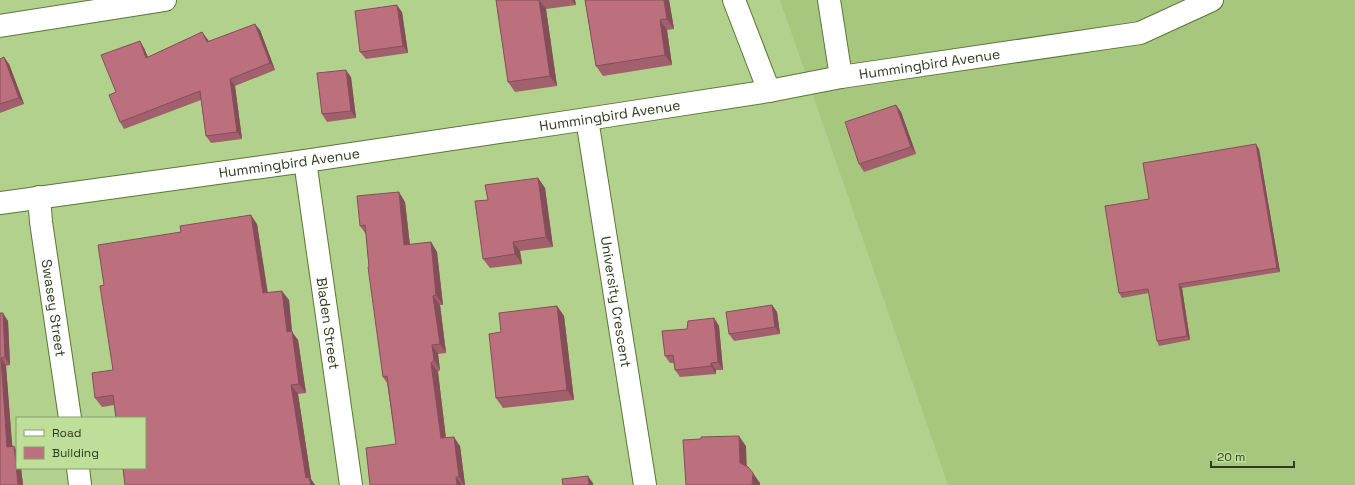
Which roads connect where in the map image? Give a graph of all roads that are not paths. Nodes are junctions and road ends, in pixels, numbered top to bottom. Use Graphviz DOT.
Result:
graph roads {
  1 [pos="165,0"];
  2 [pos="734,0"];
  3 [pos="829,0"];
  4 [pos="1212,0"];
  5 [pos="0,26"];
  6 [pos="841,77"];
  7 [pos="769,91"];
  8 [pos="587,120"];
  9 [pos="305,162"];
  10 [pos="39,197"];
  11 [pos="0,202"];
  12 [pos="70,417"];
  13 [pos="78,469"];
  14 [pos="80,485"];
  15 [pos="351,485"];
  16 [pos="645,485"];
  1 -- 5 [label="street"];
  2 -- 7 [label="street"];
  3 -- 6 [label="street"];
  4 -- 6 [label="street, Hummingbird Avenue"];
  6 -- 7 [label="street, Hummingbird Avenue"];
  7 -- 8 [label="street, Hummingbird Avenue"];
  8 -- 9 [label="street, Hummingbird Avenue"];
  8 -- 16 [label="street, University Crescent"];
  9 -- 10 [label="street, Hummingbird Avenue"];
  9 -- 15 [label="street, Bladen Street"];
  10 -- 11 [label="street, Hummingbird Avenue"];
  10 -- 12 [label="street, Swasey Street"];
  13 -- 14 [label="street"];
}
